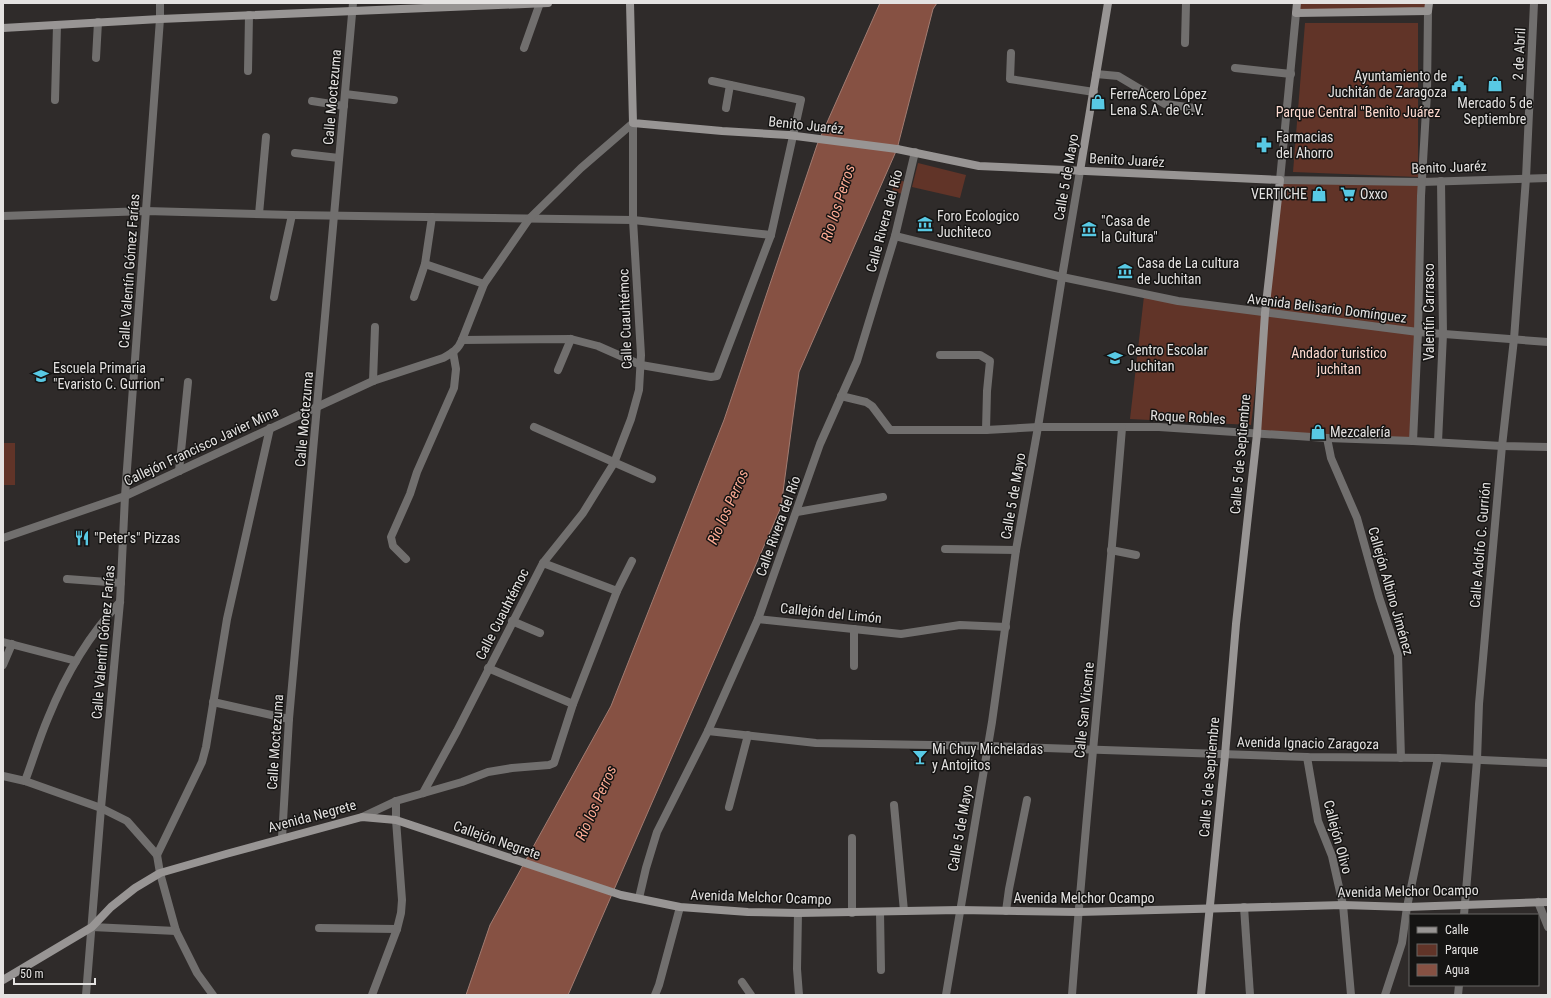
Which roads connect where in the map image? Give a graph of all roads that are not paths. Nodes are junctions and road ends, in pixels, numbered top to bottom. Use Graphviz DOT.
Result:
graph roads {
  1 [pos="160,3"];
  2 [pos="540,3"];
  3 [pos="548,3"];
  4 [pos="630,3"];
  5 [pos="1108,3"];
  6 [pos="1186,3"];
  7 [pos="1297,3"];
  8 [pos="1534,3"];
  9 [pos="353,7"];
  10 [pos="1428,7"];
  11 [pos="1296,13"];
  12 [pos="249,15"];
  13 [pos="160,19"];
  14 [pos="98,22"];
  15 [pos="57,26"];
  16 [pos="3,28"];
  17 [pos="1184,43"];
  18 [pos="524,48"];
  19 [pos="1011,54"];
  20 [pos="96,58"];
  21 [pos="1235,68"];
  22 [pos="248,71"];
  23 [pos="1096,74"];
  24 [pos="1291,74"];
  25 [pos="712,81"];
  26 [pos="730,85"];
  27 [pos="1094,92"];
  28 [pos="345,94"];
  29 [pos="55,100"];
  30 [pos="394,100"];
  31 [pos="312,101"];
  32 [pos="344,106"];
  33 [pos="726,108"];
  34 [pos="1194,108"];
  35 [pos="633,123"];
  36 [pos="266,137"];
  37 [pos="915,152"];
  38 [pos="295,153"];
  39 [pos="339,158"];
  40 [pos="1080,171"];
  41 [pos="1526,178"];
  42 [pos="1548,178"];
  43 [pos="1280,180"];
  44 [pos="1422,182"];
  45 [pos="1441,182"];
  46 [pos="146,211"];
  47 [pos="259,214"];
  48 [pos="292,215"];
  49 [pos="3,216"];
  50 [pos="334,216"];
  51 [pos="432,217"];
  52 [pos="529,219"];
  53 [pos="633,220"];
  54 [pos="771,235"];
  55 [pos="895,236"];
  56 [pos="425,264"];
  57 [pos="1062,277"];
  58 [pos="484,284"];
  59 [pos="274,297"];
  60 [pos="414,297"];
  61 [pos="1265,313"];
  62 [pos="375,327"];
  63 [pos="1418,332"];
  64 [pos="1443,334"];
  65 [pos="571,339"];
  66 [pos="1514,339"];
  67 [pos="462,340"];
  68 [pos="1548,342"];
  69 [pos="453,352"];
  70 [pos="940,355"];
  71 [pos="641,365"];
  72 [pos="558,370"];
  73 [pos="373,381"];
  74 [pos="188,382"];
  75 [pos="841,396"];
  76 [pos="318,406"];
  77 [pos="534,427"];
  78 [pos="1038,427"];
  79 [pos="270,428"];
  80 [pos="1122,428"];
  81 [pos="986,430"];
  82 [pos="1257,434"];
  83 [pos="1328,438"];
  84 [pos="1413,441"];
  85 [pos="1438,442"];
  86 [pos="1502,446"];
  87 [pos="1548,447"];
  88 [pos="614,463"];
  89 [pos="179,471"];
  90 [pos="652,479"];
  91 [pos="125,496"];
  92 [pos="883,497"];
  93 [pos="797,512"];
  94 [pos="3,538"];
  95 [pos="945,549"];
  96 [pos="1016,550"];
  97 [pos="1111,550"];
  98 [pos="1136,555"];
  99 [pos="406,559"];
  100 [pos="632,561"];
  101 [pos="543,563"];
  102 [pos="67,579"];
  103 [pos="121,583"];
  104 [pos="617,591"];
  105 [pos="120,602"];
  106 [pos="758,619"];
  107 [pos="512,621"];
  108 [pos="1006,627"];
  109 [pos="854,628"];
  110 [pos="540,633"];
  111 [pos="3,642"];
  112 [pos="12,644"];
  113 [pos="76,661"];
  114 [pos="3,665"];
  115 [pos="854,666"];
  116 [pos="488,668"];
  117 [pos="213,702"];
  118 [pos="573,704"];
  119 [pos="289,719"];
  120 [pos="708,731"];
  121 [pos="748,735"];
  122 [pos="988,746"];
  123 [pos="1093,750"];
  124 [pos="1225,754"];
  125 [pos="1307,757"];
  126 [pos="1401,758"];
  127 [pos="1438,758"];
  128 [pos="1477,760"];
  129 [pos="1548,763"];
  130 [pos="3,776"];
  131 [pos="25,781"];
  132 [pos="423,793"];
  133 [pos="1027,800"];
  134 [pos="396,801"];
  135 [pos="894,806"];
  136 [pos="729,807"];
  137 [pos="101,808"];
  138 [pos="362,817"];
  139 [pos="396,820"];
  140 [pos="282,838"];
  141 [pos="852,838"];
  142 [pos="157,855"];
  143 [pos="160,873"];
  144 [pos="622,895"];
  145 [pos="639,898"];
  146 [pos="1538,902"];
  147 [pos="1548,902"];
  148 [pos="1464,904"];
  149 [pos="1343,905"];
  150 [pos="680,907"];
  151 [pos="1407,907"];
  152 [pos="1209,908"];
  153 [pos="1244,908"];
  154 [pos="959,910"];
  155 [pos="904,911"];
  156 [pos="1006,911"];
  157 [pos="880,912"];
  158 [pos="1078,912"];
  159 [pos="798,913"];
  160 [pos="852,913"];
  161 [pos="1464,914"];
  162 [pos="92,927"];
  163 [pos="1548,927"];
  164 [pos="319,928"];
  165 [pos="397,929"];
  166 [pos="176,931"];
  167 [pos="881,970"];
  168 [pos="3,980"];
  169 [pos="742,982"];
  170 [pos="86,995"];
  171 [pos="213,995"];
  172 [pos="372,995"];
  173 [pos="655,995"];
  174 [pos="751,995"];
  175 [pos="799,995"];
  176 [pos="946,995"];
  177 [pos="1072,995"];
  178 [pos="1201,995"];
  179 [pos="1250,995"];
  180 [pos="1351,995"];
  181 [pos="1385,995"];
  1 -- 13 [label="street, Calle Valentín Gómez Farías"];
  2 -- 3 [label="street"];
  2 -- 9 [label="street"];
  2 -- 18 [label="street"];
  4 -- 35 [label="street, Calle Cuauhtémoc"];
  5 -- 23 [label="street, Calle 5 de Mayo"];
  6 -- 17 [label="street"];
  7 -- 11 [label="street, Calle 5 de Septiembre"];
  8 -- 41 [label="street, 2 de Abril"];
  9 -- 12 [label="street"];
  9 -- 28 [label="street, Calle Moctezuma"];
  10 -- 11 [label="street"];
  10 -- 44 [label="street, Valentín Carrasco"];
  11 -- 24 [label="street, Calle 5 de Septiembre"];
  12 -- 13 [label="street"];
  12 -- 22 [label="street"];
  13 -- 14 [label="street"];
  13 -- 46 [label="street, Calle Valentín Gómez Farías"];
  14 -- 15 [label="street"];
  14 -- 20 [label="street"];
  15 -- 16 [label="street"];
  15 -- 29 [label="street"];
  19 -- 27 [label="street"];
  21 -- 24 [label="street"];
  23 -- 27 [label="street, Calle 5 de Mayo"];
  23 -- 34 [label="street"];
  24 -- 43 [label="street, Calle 5 de Septiembre"];
  25 -- 26 [label="street"];
  26 -- 33 [label="street"];
  26 -- 54 [label="street"];
  27 -- 40 [label="street, Calle 5 de Mayo"];
  28 -- 30 [label="street"];
  28 -- 32 [label="street, Calle Moctezuma"];
  31 -- 32 [label="street"];
  32 -- 39 [label="street, Calle Moctezuma"];
  35 -- 37 [label="street, Benito Juaréz, bridge"];
  35 -- 52 [label="street"];
  35 -- 53 [label="street, Calle Cuauhtémoc"];
  36 -- 47 [label="street"];
  37 -- 40 [label="street, Benito Juaréz"];
  37 -- 55 [label="street, Calle Rivera del Río"];
  38 -- 39 [label="street"];
  39 -- 50 [label="street, Calle Moctezuma"];
  40 -- 43 [label="street, Benito Juaréz"];
  40 -- 57 [label="street, Calle 5 de Mayo"];
  41 -- 42 [label="street, Benito Juaréz"];
  41 -- 45 [label="street, Benito Juaréz"];
  41 -- 66 [label="street, Calle Adolfo C. Gurrión"];
  43 -- 44 [label="street, Benito Juaréz"];
  43 -- 61 [label="street, Calle 5 de Septiembre"];
  44 -- 45 [label="street, Benito Juaréz"];
  44 -- 63 [label="street, Valentín Carrasco"];
  45 -- 64 [label="street, Valentín Carrasco"];
  46 -- 47 [label="street"];
  46 -- 49 [label="street"];
  46 -- 91 [label="street, Calle Valentín Gómez Farías"];
  47 -- 48 [label="street"];
  48 -- 50 [label="street"];
  48 -- 59 [label="street"];
  50 -- 51 [label="street"];
  50 -- 76 [label="street, Calle Moctezuma"];
  51 -- 52 [label="street"];
  51 -- 56 [label="street"];
  52 -- 53 [label="street"];
  52 -- 58 [label="street"];
  53 -- 54 [label="street"];
  53 -- 71 [label="street, Calle Cuauhtémoc"];
  54 -- 71 [label="street"];
  55 -- 57 [label="street, Avenida Belisario Domínguez"];
  55 -- 75 [label="street, Calle Rivera del Río"];
  56 -- 58 [label="street"];
  56 -- 60 [label="street"];
  57 -- 61 [label="street, Avenida Belisario Domínguez"];
  57 -- 78 [label="street, Calle 5 de Mayo"];
  58 -- 67 [label="street"];
  61 -- 63 [label="street, Avenida Belisario Domínguez"];
  61 -- 82 [label="street, Calle 5 de Septiembre"];
  62 -- 73 [label="street"];
  63 -- 64 [label="street, Avenida Belisario Domínguez"];
  63 -- 84 [label="street, Valentín Carrasco"];
  64 -- 66 [label="street, Avenida Belisario Domínguez"];
  64 -- 85 [label="street, Valentín Carrasco"];
  65 -- 67 [label="street"];
  65 -- 71 [label="street"];
  65 -- 72 [label="street"];
  66 -- 68 [label="street, Avenida Belisario Domínguez"];
  66 -- 86 [label="street, Calle Adolfo C. Gurrión"];
  67 -- 69 [label="street"];
  69 -- 73 [label="street, Callejón Francisco Javier Mina"];
  69 -- 99 [label="street"];
  70 -- 81 [label="street"];
  71 -- 88 [label="street, Calle Cuauhtémoc"];
  73 -- 76 [label="street, Callejón Francisco Javier Mina"];
  74 -- 89 [label="street"];
  75 -- 81 [label="street, Roque Robles"];
  75 -- 93 [label="street, Calle Rivera del Río"];
  76 -- 79 [label="street, Callejón Francisco Javier Mina"];
  76 -- 119 [label="street, Calle Moctezuma"];
  77 -- 88 [label="street"];
  78 -- 80 [label="street, Roque Robles"];
  78 -- 81 [label="street, Roque Robles"];
  78 -- 96 [label="street, Calle 5 de Mayo"];
  79 -- 89 [label="street, Callejón Francisco Javier Mina"];
  79 -- 117 [label="street"];
  80 -- 82 [label="street, Roque Robles"];
  80 -- 97 [label="street, Calle San Vicente"];
  82 -- 83 [label="street, Roque Robles"];
  82 -- 124 [label="street, Calle 5 de Septiembre"];
  83 -- 84 [label="street, Roque Robles"];
  83 -- 126 [label="street, Callejón Albino Jiménez"];
  84 -- 85 [label="street, Roque Robles"];
  85 -- 86 [label="street, Roque Robles"];
  86 -- 87 [label="street, Roque Robles"];
  86 -- 128 [label="street, Calle Adolfo C. Gurrión"];
  88 -- 90 [label="street"];
  88 -- 101 [label="street, Calle Cuauhtémoc"];
  89 -- 91 [label="street, Callejón Francisco Javier Mina"];
  91 -- 94 [label="street, Callejón Francisco Javier Mina"];
  91 -- 103 [label="street, Calle Valentín Gómez Farías"];
  92 -- 93 [label="street"];
  93 -- 106 [label="street, Calle Rivera del Río"];
  95 -- 96 [label="street"];
  96 -- 108 [label="street, Calle 5 de Mayo"];
  97 -- 98 [label="street"];
  97 -- 123 [label="street, Calle San Vicente"];
  100 -- 104 [label="street"];
  101 -- 104 [label="street"];
  101 -- 107 [label="street, Calle Cuauhtémoc"];
  102 -- 103 [label="street"];
  103 -- 105 [label="street, Calle Valentín Gómez Farías"];
  104 -- 118 [label="street"];
  105 -- 113 [label="street"];
  105 -- 137 [label="street, Calle Valentín Gómez Farías"];
  106 -- 109 [label="street, Callejón del Limón"];
  106 -- 120 [label="street, Calle Rivera del Río"];
  107 -- 110 [label="street"];
  107 -- 116 [label="street, Calle Cuauhtémoc"];
  108 -- 109 [label="street, Callejón del Limón"];
  108 -- 122 [label="street, Calle 5 de Mayo"];
  109 -- 115 [label="street"];
  111 -- 112 [label="street"];
  112 -- 113 [label="street"];
  112 -- 114 [label="street"];
  113 -- 131 [label="street"];
  116 -- 118 [label="street"];
  116 -- 132 [label="street, Calle Cuauhtémoc"];
  117 -- 119 [label="street"];
  117 -- 142 [label="street"];
  118 -- 132 [label="street, Avenida Negrete"];
  119 -- 140 [label="street, Calle Moctezuma"];
  120 -- 121 [label="street, Avenida Ignacio Zaragoza"];
  120 -- 145 [label="street, Calle Rivera del Río"];
  121 -- 122 [label="street, Avenida Ignacio Zaragoza"];
  121 -- 136 [label="street"];
  122 -- 123 [label="street, Avenida Ignacio Zaragoza"];
  122 -- 154 [label="street, Calle 5 de Mayo"];
  123 -- 124 [label="street, Avenida Ignacio Zaragoza"];
  123 -- 158 [label="street, Calle San Vicente"];
  124 -- 125 [label="street, Avenida Ignacio Zaragoza"];
  124 -- 152 [label="street, Calle 5 de Septiembre"];
  125 -- 126 [label="street, Avenida Ignacio Zaragoza"];
  125 -- 149 [label="street, Callejón Olivo"];
  126 -- 127 [label="street, Avenida Ignacio Zaragoza"];
  127 -- 128 [label="street, Avenida Ignacio Zaragoza"];
  127 -- 151 [label="street"];
  128 -- 129 [label="street, Avenida Ignacio Zaragoza"];
  128 -- 148 [label="street, Calle Adolfo C. Gurrión"];
  130 -- 131 [label="street"];
  131 -- 137 [label="street"];
  132 -- 134 [label="street, Avenida Negrete"];
  133 -- 156 [label="street"];
  134 -- 138 [label="street, Avenida Negrete"];
  134 -- 139 [label="street"];
  135 -- 155 [label="street"];
  137 -- 142 [label="street"];
  137 -- 162 [label="street, Calle Valentín Gómez Farías"];
  138 -- 139 [label="street, Callejón Negrete"];
  138 -- 140 [label="street, Avenida Negrete"];
  139 -- 144 [label="street, Callejón Negrete"];
  139 -- 165 [label="street"];
  140 -- 143 [label="street, Avenida Negrete"];
  141 -- 160 [label="street"];
  142 -- 143 [label="street"];
  143 -- 162 [label="street, Avenida Negrete"];
  143 -- 166 [label="street"];
  144 -- 145 [label="street, Avenida Melchor Ocampo"];
  145 -- 150 [label="street, Avenida Melchor Ocampo"];
  146 -- 147 [label="street, Avenida Melchor Ocampo"];
  146 -- 148 [label="street, Avenida Melchor Ocampo"];
  146 -- 163 [label="street"];
  148 -- 151 [label="street, Avenida Melchor Ocampo"];
  148 -- 161 [label="street, Calle Adolfo C. Gurrión"];
  149 -- 151 [label="street, Avenida Melchor Ocampo"];
  149 -- 153 [label="street, Avenida Melchor Ocampo"];
  149 -- 180 [label="street, Callejón Olivo"];
  150 -- 159 [label="street, Avenida Melchor Ocampo"];
  150 -- 173 [label="street"];
  151 -- 181 [label="street"];
  152 -- 153 [label="street, Avenida Melchor Ocampo"];
  152 -- 158 [label="street, Avenida Melchor Ocampo"];
  152 -- 178 [label="street, Calle 5 de Septiembre"];
  153 -- 179 [label="street"];
  154 -- 155 [label="street, Avenida Melchor Ocampo"];
  154 -- 156 [label="street, Avenida Melchor Ocampo"];
  154 -- 176 [label="street, Calle 5 de Mayo"];
  155 -- 157 [label="street, Avenida Melchor Ocampo"];
  156 -- 158 [label="street, Avenida Melchor Ocampo"];
  157 -- 160 [label="street, Avenida Melchor Ocampo"];
  157 -- 167 [label="street"];
  158 -- 177 [label="street, Calle San Vicente"];
  159 -- 160 [label="street, Avenida Melchor Ocampo"];
  159 -- 175 [label="street"];
  162 -- 166 [label="street"];
  162 -- 168 [label="street, Avenida Negrete"];
  162 -- 170 [label="street, Calle Valentín Gómez Farías"];
  164 -- 165 [label="street"];
  165 -- 172 [label="street"];
  166 -- 171 [label="street"];
  169 -- 174 [label="street"];
}
